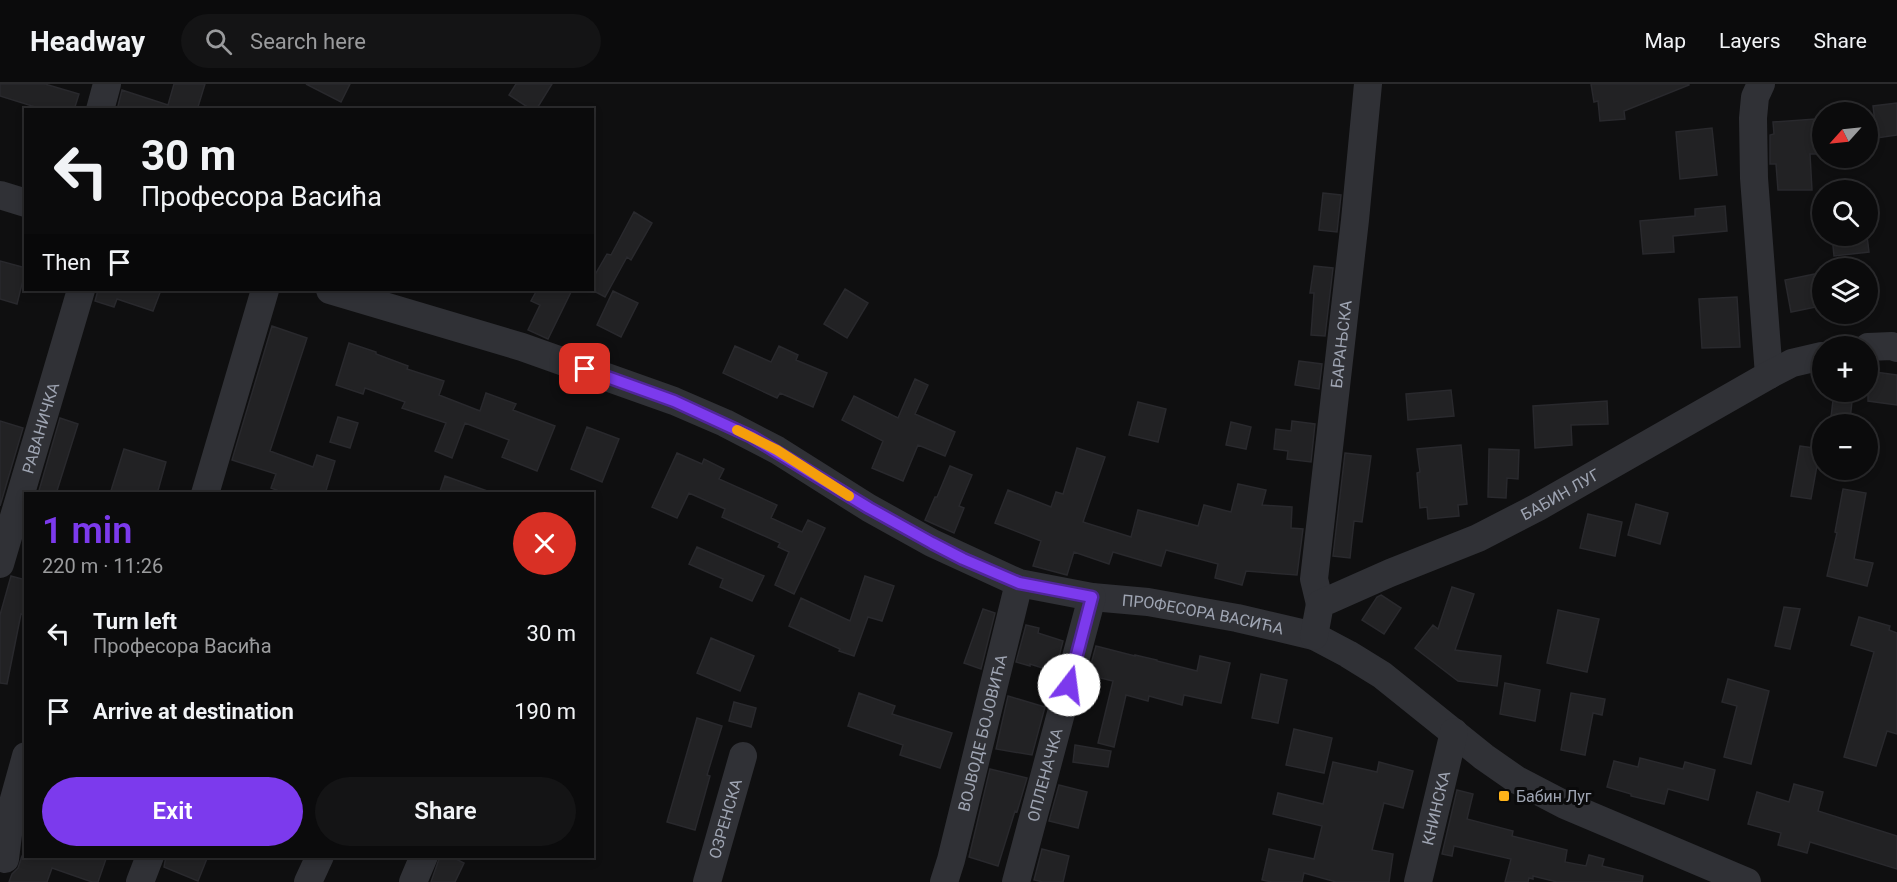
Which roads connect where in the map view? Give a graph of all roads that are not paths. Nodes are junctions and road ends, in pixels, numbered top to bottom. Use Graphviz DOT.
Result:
graph roads {
  1 [pos="107,84"];
  2 [pos="1368,84"];
  3 [pos="1761,84"];
  4 [pos="101,108"];
  5 [pos="0,195"];
  6 [pos="24,202"];
  7 [pos="81,291"];
  8 [pos="266,291"];
  9 [pos="333,291"];
  10 [pos="1878,347"];
  11 [pos="1897,348"];
  12 [pos="1812,358"];
  13 [pos="1769,375"];
  14 [pos="206,492"];
  15 [pos="0,564"];
  16 [pos="1019,583"];
  17 [pos="1092,597"];
  18 [pos="1320,604"];
  19 [pos="1314,636"];
  20 [pos="1454,732"];
  21 [pos="743,756"];
  22 [pos="24,763"];
  23 [pos="149,858"];
  24 [pos="319,858"];
  25 [pos="423,858"];
  26 [pos="5,860"];
  27 [pos="140,882"];
  28 [pos="308,882"];
  29 [pos="413,882"];
  30 [pos="707,882"];
  31 [pos="944,882"];
  32 [pos="1016,882"];
  33 [pos="1418,882"];
  34 [pos="1747,882"];
  1 -- 4 [label="street"];
  2 -- 18 [label="street, БАРАЊСКА"];
  3 -- 13 [label="street"];
  5 -- 6 [label="street"];
  7 -- 15 [label="street, РАВАНИЧКА"];
  8 -- 14 [label="street"];
  9 -- 16 [label="street, ПРОФЕСОРА ВАСИЋА"];
  10 -- 11 [label="street"];
  12 -- 13 [label="street, БАБИН ЛУГ"];
  13 -- 18 [label="street, БАБИН ЛУГ"];
  16 -- 17 [label="street, ПРОФЕСОРА ВАСИЋА"];
  16 -- 31 [label="street, ВОЈВОДЕ БОЈОВИЋА"];
  17 -- 19 [label="street, ПРОФЕСОРА ВАСИЋА"];
  17 -- 32 [label="street, ОПЛЕНАЧКА"];
  18 -- 19 [label="street"];
  19 -- 20 [label="street, ПРОФЕСОРА ВАСИЋА"];
  20 -- 33 [label="street, КНИНСКА"];
  20 -- 34 [label="street, ПРОФЕСОРА ВАСИЋА"];
  21 -- 30 [label="street, ОЗРЕНСКА"];
  22 -- 26 [label="street"];
  23 -- 27 [label="street"];
  24 -- 28 [label="street"];
  25 -- 29 [label="street"];
}
